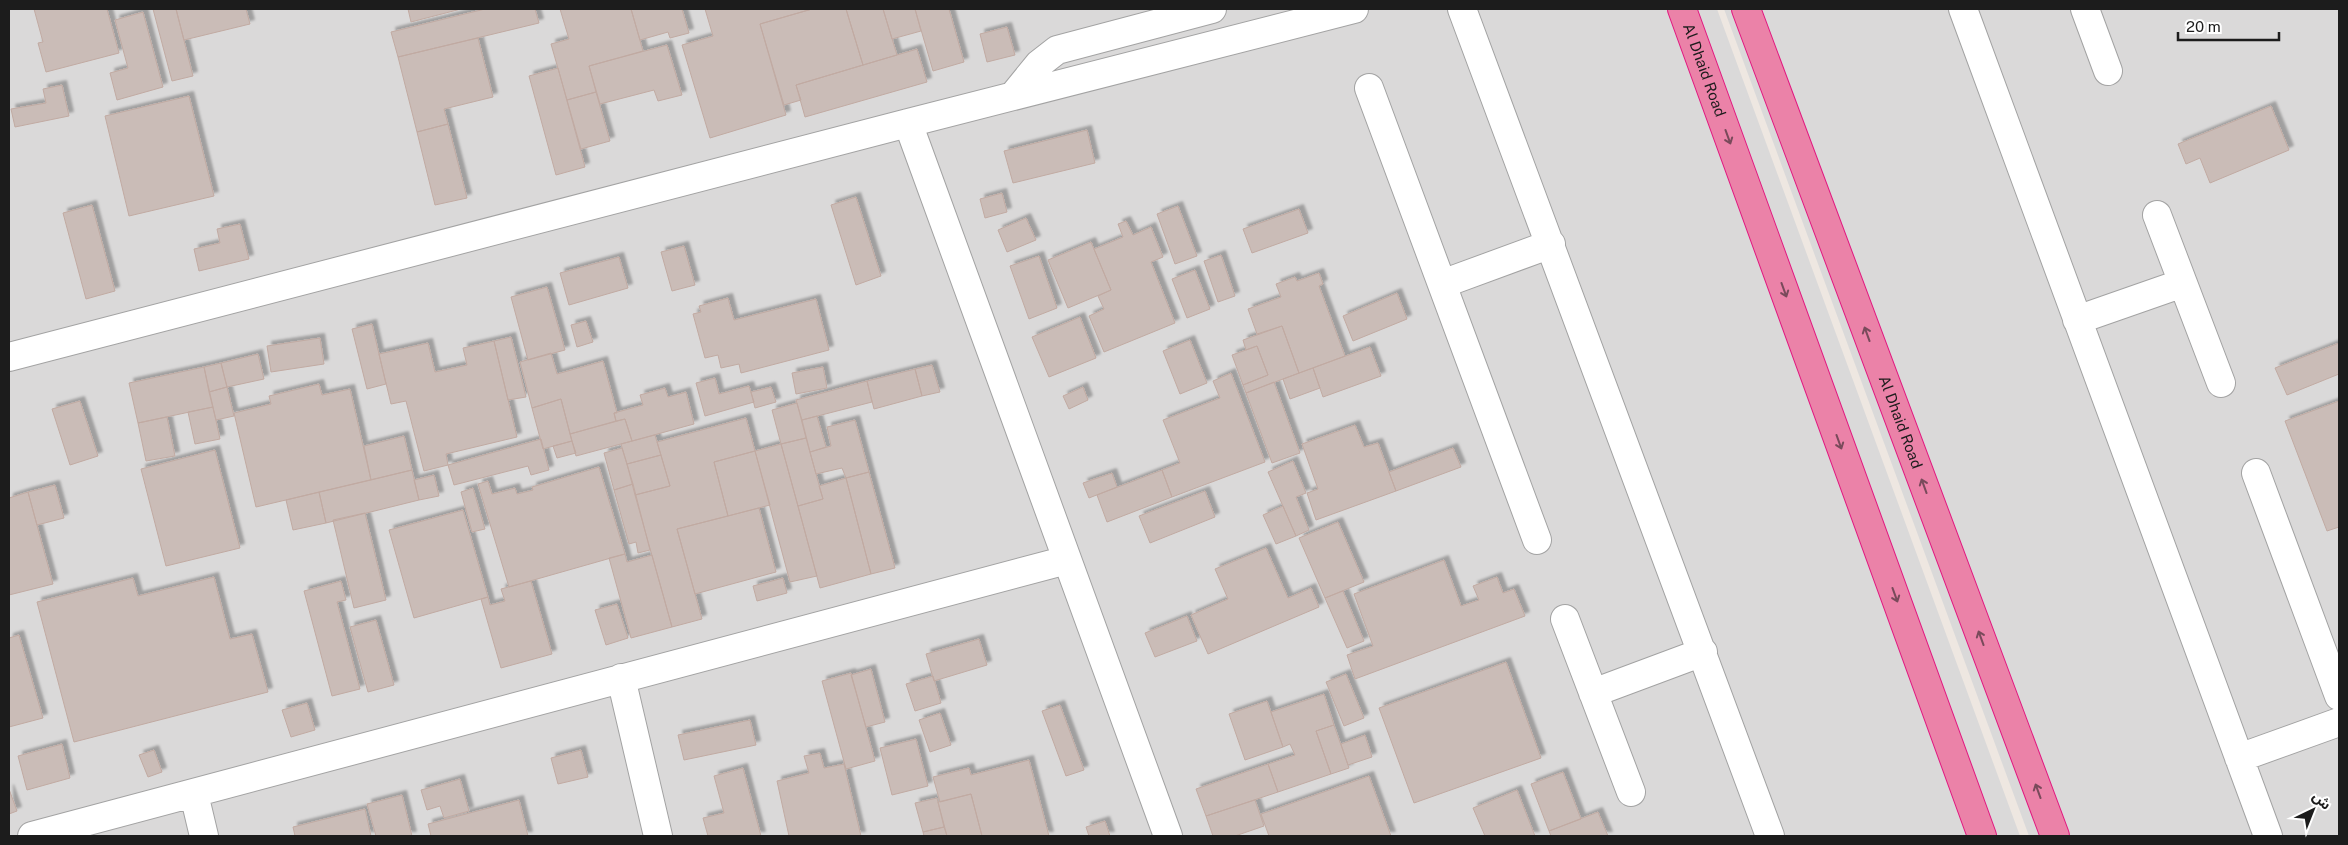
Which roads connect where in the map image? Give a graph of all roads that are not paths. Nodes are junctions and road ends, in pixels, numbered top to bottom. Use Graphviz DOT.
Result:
graph roads {
  1 [pos="1212,9"];
  2 [pos="1354,9"];
  3 [pos="1462,9"];
  4 [pos="1682,9"];
  5 [pos="1746,9"];
  6 [pos="1963,9"];
  7 [pos="2085,9"];
  8 [pos="1281,17"];
  9 [pos="2108,71"];
  10 [pos="1369,88"];
  11 [pos="1013,96"];
  12 [pos="908,123"];
  13 [pos="2157,215"];
  14 [pos="1551,244"];
  15 [pos="2183,283"];
  16 [pos="1442,284"];
  17 [pos="2077,320"];
  18 [pos="10,350"];
  19 [pos="2221,382"];
  20 [pos="2256,473"];
  21 [pos="1537,540"];
  22 [pos="1067,560"];
  23 [pos="1565,619"];
  24 [pos="1703,652"];
  25 [pos="621,678"];
  26 [pos="1593,693"];
  27 [pos="2339,696"];
  28 [pos="2339,722"];
  29 [pos="2239,758"];
  30 [pos="1631,792"];
  31 [pos="194,794"];
  32 [pos="32,836"];
  33 [pos="204,836"];
  34 [pos="658,836"];
  35 [pos="1168,836"];
  36 [pos="1770,836"];
  37 [pos="1982,836"];
  38 [pos="2055,836"];
  39 [pos="2268,836"];
  1 -- 11 [label="street"];
  2 -- 8 [label="street"];
  3 -- 14 [label="street"];
  4 -- 37 [label="highway, Al Dhaid Road, one-way"];
  38 -- 5 [label="highway, Al Dhaid Road, one-way"];
  6 -- 17 [label="street"];
  7 -- 9 [label="street"];
  8 -- 11 [label="street"];
  10 -- 16 [label="street"];
  11 -- 12 [label="street"];
  12 -- 18 [label="street"];
  12 -- 22 [label="street"];
  13 -- 15 [label="street"];
  14 -- 16 [label="street"];
  14 -- 24 [label="street"];
  15 -- 17 [label="street"];
  15 -- 19 [label="street"];
  16 -- 21 [label="street"];
  17 -- 29 [label="street"];
  20 -- 27 [label="street"];
  22 -- 25 [label="street"];
  22 -- 35 [label="street"];
  23 -- 26 [label="street"];
  24 -- 26 [label="street"];
  24 -- 36 [label="street"];
  25 -- 31 [label="street"];
  25 -- 34 [label="street"];
  26 -- 30 [label="street"];
  28 -- 29 [label="street"];
  29 -- 39 [label="street"];
  31 -- 32 [label="street"];
  31 -- 33 [label="street"];
}
